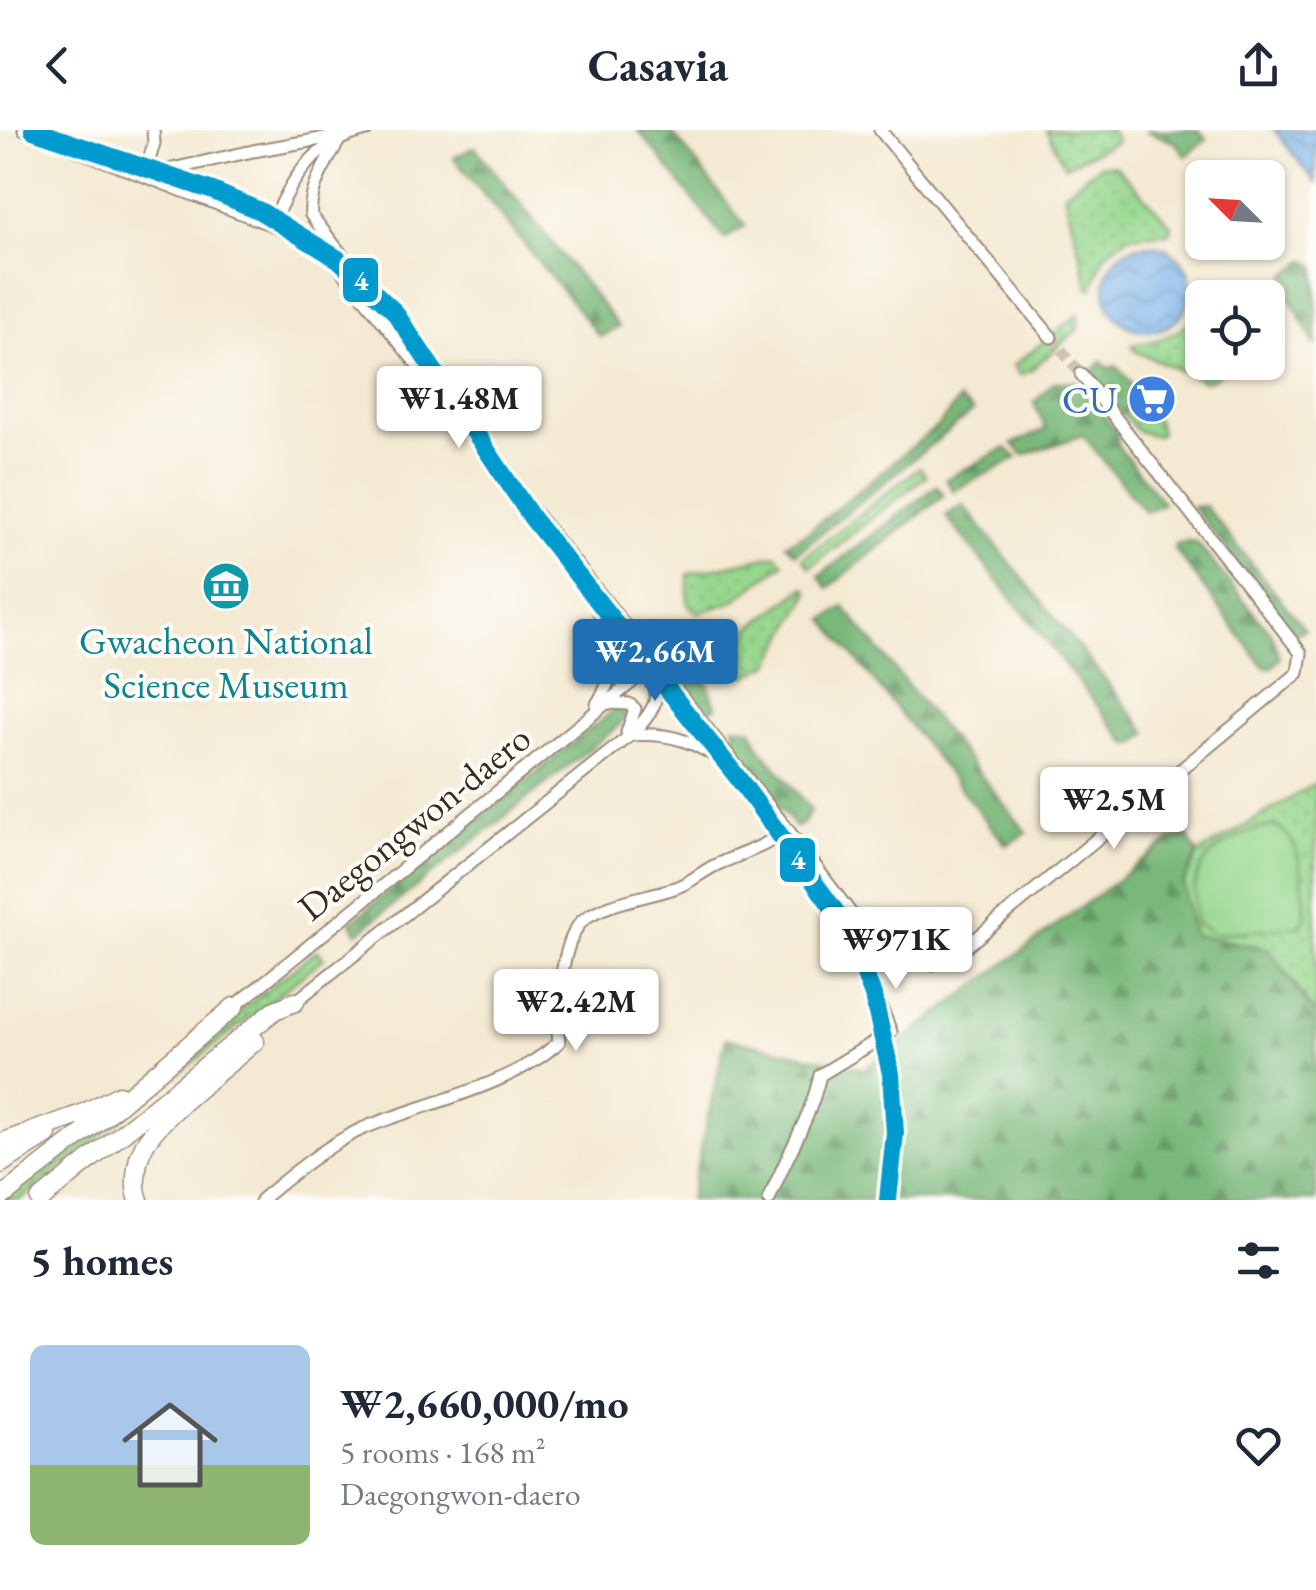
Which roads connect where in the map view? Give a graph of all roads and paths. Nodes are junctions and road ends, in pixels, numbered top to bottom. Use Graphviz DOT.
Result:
graph roads {
  1 [pos="24,130"];
  2 [pos="367,130"];
  3 [pos="880,130"];
  4 [pos="341,134"];
  5 [pos="154,137"];
  6 [pos="146,175"];
  7 [pos="272,226"];
  8 [pos="362,296"];
  9 [pos="1051,337"];
  10 [pos="1081,374"];
  11 [pos="588,582"];
  12 [pos="654,664"];
  13 [pos="604,704"];
  14 [pos="578,729"];
  15 [pos="631,734"];
  16 [pos="616,748"];
  17 [pos="747,780"];
  18 [pos="788,830"];
  19 [pos="880,952"];
  20 [pos="295,1002"];
  21 [pos="234,1007"];
  22 [pos="146,1081"];
  23 [pos="82,1114"];
  24 [pos="0,1143"];
  25 [pos="0,1164"];
  26 [pos="0,1198"];
  27 [pos="40,1200"];
  28 [pos="139,1200"];
  29 [pos="261,1200"];
  30 [pos="769,1200"];
  1 -- 6 [label="street"];
  2 -- 4 [label="street"];
  3 -- 9 [label="street"];
  4 -- 6 [label="street"];
  4 -- 7 [label="street"];
  4 -- 8 [label="street"];
  5 -- 6 [label="street"];
  6 -- 7 [label="street"];
  7 -- 8 [label="street"];
  8 -- 11 [label="street"];
  10 -- 19 [label="street"];
  11 -- 12 [label="street"];
  11 -- 14 [label="street"];
  12 -- 13 [label="street, Daegongwon-daero"];
  12 -- 15 [label="street, Daegongwon-daero"];
  12 -- 17 [label="street"];
  13 -- 14 [label="street, Daegongwon-daero"];
  13 -- 16 [label="street"];
  14 -- 21 [label="street, Daegongwon-daero"];
  15 -- 16 [label="street, Daegongwon-daero"];
  15 -- 17 [label="street"];
  16 -- 20 [label="street, Daegongwon-daero"];
  17 -- 18 [label="street"];
  18 -- 19 [label="street"];
  18 -- 29 [label="street"];
  19 -- 30 [label="street"];
  20 -- 27 [label="highway"];
  20 -- 28 [label="highway"];
  21 -- 22 [label="highway"];
  22 -- 23 [label="highway"];
  22 -- 26 [label="highway"];
  23 -- 24 [label="highway"];
  23 -- 25 [label="highway"];
}
